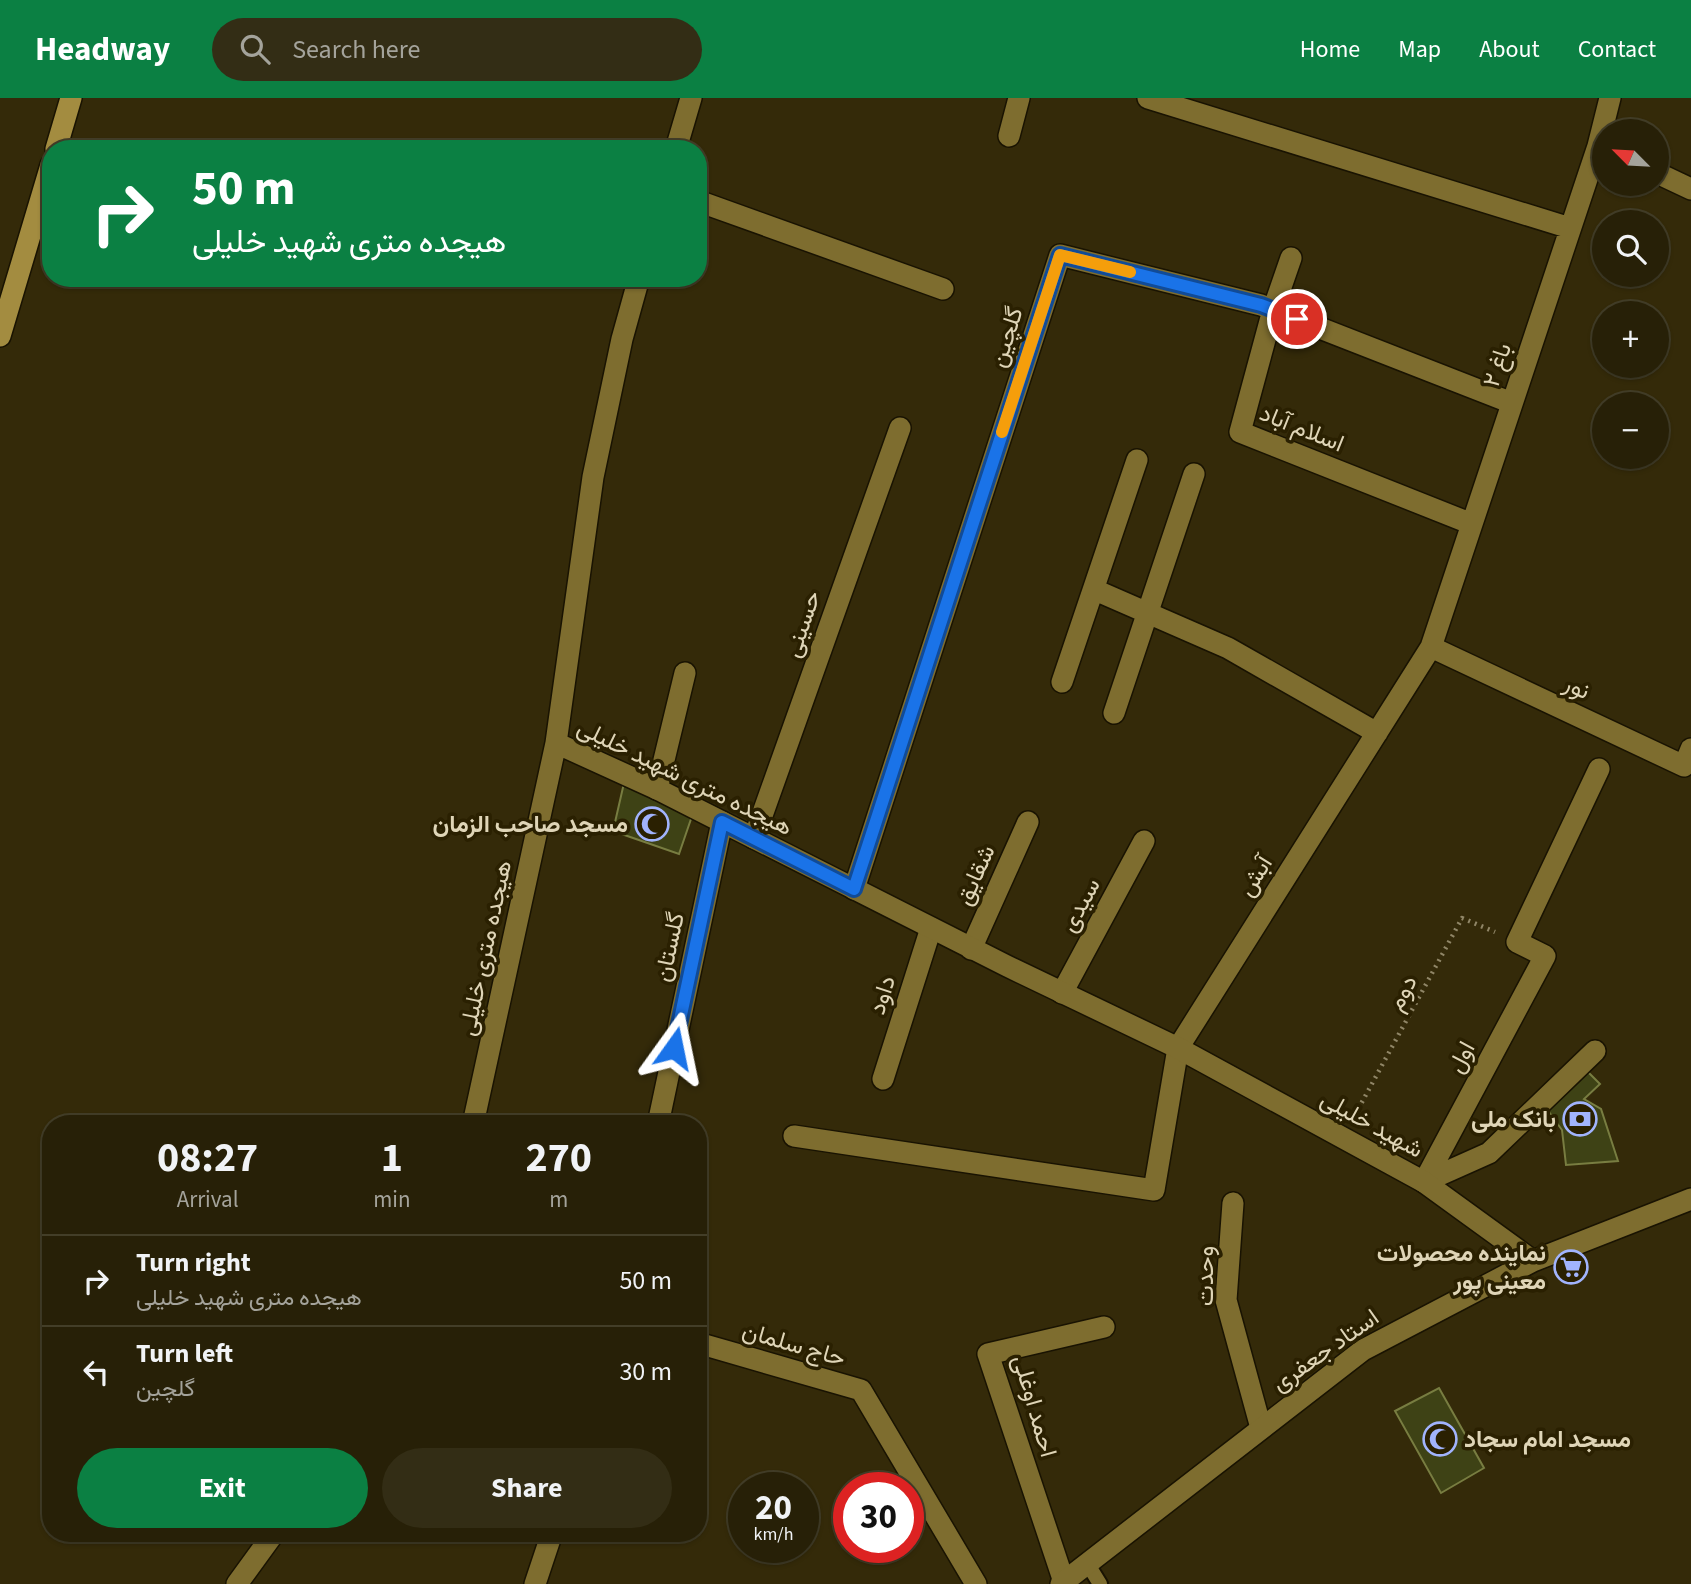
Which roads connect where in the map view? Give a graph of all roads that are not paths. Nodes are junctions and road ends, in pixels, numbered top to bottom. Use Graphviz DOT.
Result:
graph roads {
  1 [pos="71,98"];
  2 [pos="691,98"];
  3 [pos="1019,98"];
  4 [pos="1148,98"];
  5 [pos="1610,98"];
  6 [pos="1606,119"];
  7 [pos="1009,136"];
  8 [pos="59,140"];
  9 [pos="679,140"];
  10 [pos="1592,171"];
  11 [pos="1670,179"];
  12 [pos="1691,188"];
  13 [pos="42,195"];
  14 [pos="707,204"];
  15 [pos="1570,228"];
  16 [pos="1291,258"];
  17 [pos="636,287"];
  18 [pos="943,289"];
  19 [pos="1273,310"];
  20 [pos="0,336"];
  21 [pos="1512,403"];
  22 [pos="900,428"];
  23 [pos="1137,460"];
  24 [pos="1194,474"];
  25 [pos="1472,524"];
  26 [pos="1095,590"];
  27 [pos="1146,612"];
  28 [pos="1432,647"];
  29 [pos="685,673"];
  30 [pos="1062,682"];
  31 [pos="1114,713"];
  32 [pos="1377,733"];
  33 [pos="556,743"];
  34 [pos="1691,749"];
  35 [pos="1599,769"];
  36 [pos="657,789"];
  37 [pos="722,822"];
  38 [pos="1028,822"];
  39 [pos="754,838"];
  40 [pos="1144,841"];
  41 [pos="854,889"];
  42 [pos="931,928"];
  43 [pos="971,949"];
  44 [pos="1062,993"];
  45 [pos="1178,1048"];
  46 [pos="1595,1051"];
  47 [pos="883,1079"];
  48 [pos="475,1115"];
  49 [pos="660,1115"];
  50 [pos="794,1136"];
  51 [pos="1424,1182"];
  52 [pos="1691,1199"];
  53 [pos="1233,1203"];
  54 [pos="1533,1261"];
  55 [pos="1104,1327"];
  56 [pos="707,1346"];
  57 [pos="1261,1428"];
  58 [pos="267,1542"];
  59 [pos="549,1542"];
  60 [pos="1087,1563"];
  61 [pos="1063,1583"];
  62 [pos="237,1584"];
  63 [pos="535,1584"];
  64 [pos="976,1584"];
  65 [pos="1100,1584"];
  1 -- 8 [label="highway"];
  2 -- 9 [label="street"];
  3 -- 7 [label="street"];
  4 -- 15 [label="street"];
  5 -- 6 [label="street, باغ ۲"];
  10 -- 15 [label="street, باغ ۲"];
  11 -- 12 [label="street"];
  13 -- 20 [label="highway"];
  14 -- 18 [label="street"];
  15 -- 21 [label="street, باغ ۲"];
  16 -- 19 [label="street, اسلام آباد"];
  17 -- 33 [label="street, هیجده متری شهید خلیلی"];
  19 -- 21 [label="street, گلچین"];
  19 -- 25 [label="street, اسلام آباد"];
  19 -- 41 [label="street, گلچین"];
  21 -- 25 [label="street, باغ ۲"];
  22 -- 39 [label="street, حسینی"];
  23 -- 26 [label="street"];
  24 -- 27 [label="street"];
  25 -- 28 [label="street, باغ ۲"];
  26 -- 27 [label="street"];
  26 -- 30 [label="street"];
  27 -- 31 [label="street"];
  27 -- 32 [label="street"];
  28 -- 32 [label="street, آبش"];
  28 -- 34 [label="street, نور"];
  29 -- 36 [label="street"];
  32 -- 45 [label="street, آبش"];
  33 -- 36 [label="street, هیجده متری شهید خلیلی"];
  33 -- 48 [label="street, هیجده متری خلیلی"];
  35 -- 51 [label="street, اول"];
  36 -- 37 [label="street, هیجده متری شهید خلیلی"];
  37 -- 39 [label="street, هیجده متری شهید خلیلی"];
  37 -- 49 [label="street, گلستان"];
  38 -- 43 [label="street, شقایق"];
  39 -- 41 [label="street, هیجده متری شهید خلیلی"];
  40 -- 44 [label="street, سیدی"];
  41 -- 42 [label="street, هیجده متری شهید خلیلی"];
  42 -- 43 [label="street, هیجده متری شهید خلیلی"];
  42 -- 47 [label="street, داود"];
  43 -- 44 [label="street, هیجده متری شهید خلیلی"];
  44 -- 45 [label="street, هیجده متری شهید خلیلی"];
  45 -- 50 [label="street"];
  45 -- 51 [label="street, شهید خلیلی"];
  46 -- 51 [label="street"];
  51 -- 54 [label="street, شهید خلیلی"];
  52 -- 54 [label="street, استاد جعفری"];
  53 -- 57 [label="street, وحدت"];
  54 -- 57 [label="street, استاد جعفری"];
  55 -- 61 [label="street, احمد اوغلی"];
  56 -- 64 [label="street, حاج سلمان"];
  57 -- 60 [label="street, استاد جعفری"];
  58 -- 62 [label="street"];
  59 -- 63 [label="street"];
  60 -- 61 [label="street, استاد جعفری"];
  60 -- 65 [label="lane"];
}
